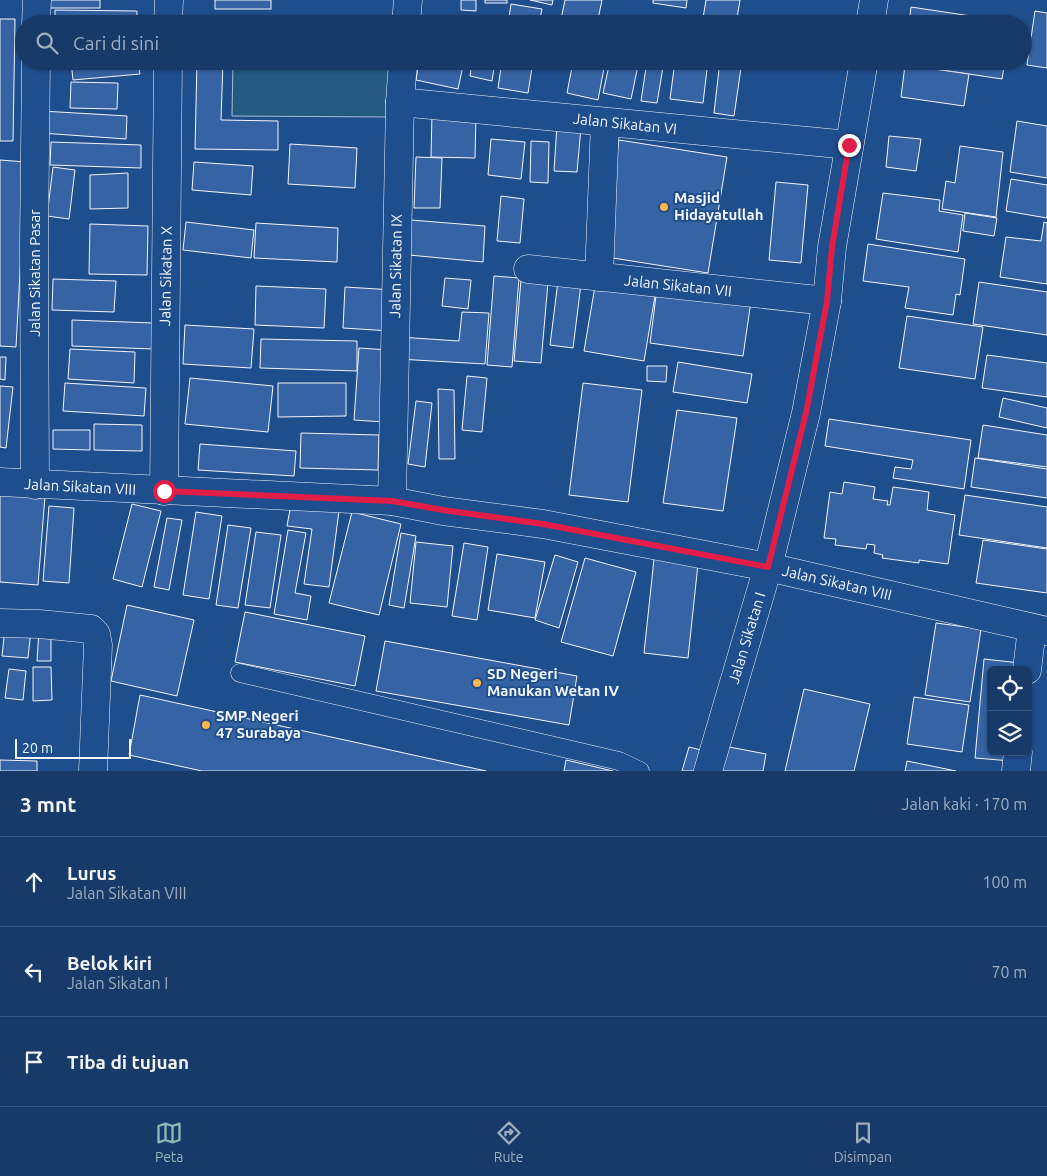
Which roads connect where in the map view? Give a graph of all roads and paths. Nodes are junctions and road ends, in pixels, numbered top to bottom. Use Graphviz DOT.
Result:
graph roads {
  1 [pos="36,0"];
  2 [pos="169,0"];
  3 [pos="408,0"];
  4 [pos="874,0"];
  5 [pos="36,15"];
  6 [pos="168,15"];
  7 [pos="407,15"];
  8 [pos="872,15"];
  9 [pos="36,70"];
  10 [pos="168,70"];
  11 [pos="402,70"];
  12 [pos="862,70"];
  13 [pos="400,102"];
  14 [pos="605,122"];
  15 [pos="849,145"];
  16 [pos="528,269"];
  17 [pos="599,277"];
  18 [pos="827,301"];
  19 [pos="0,482"];
  20 [pos="36,485"];
  21 [pos="164,491"];
  22 [pos="392,501"];
  23 [pos="768,567"];
  24 [pos="0,623"];
  25 [pos="1039,630"];
  26 [pos="1028,666"];
  27 [pos="240,673"];
  28 [pos="1018,756"];
  29 [pos="93,771"];
  30 [pos="640,771"];
  31 [pos="708,771"];
  32 [pos="1016,771"];
  1 -- 5 [label="street"];
  2 -- 6 [label="street"];
  3 -- 7 [label="street"];
  4 -- 8 [label="street"];
  9 -- 20 [label="street, Jalan Sikatan Pasar"];
  10 -- 21 [label="street, Jalan Sikatan X"];
  11 -- 13 [label="street, Jalan Sikatan IX"];
  12 -- 15 [label="street, Jalan Sikatan I"];
  13 -- 14 [label="street, Jalan Sikatan VI"];
  13 -- 22 [label="street, Jalan Sikatan IX"];
  14 -- 15 [label="street, Jalan Sikatan VI"];
  14 -- 17 [label="street"];
  15 -- 18 [label="street, Jalan Sikatan I"];
  16 -- 17 [label="street, Jalan Sikatan VII"];
  17 -- 18 [label="street, Jalan Sikatan VII"];
  18 -- 23 [label="street, Jalan Sikatan I"];
  19 -- 20 [label="street, Jalan Sikatan VIII"];
  20 -- 21 [label="street, Jalan Sikatan VIII"];
  21 -- 22 [label="street, Jalan Sikatan VIII"];
  22 -- 23 [label="street, Jalan Sikatan VIII"];
  23 -- 25 [label="street, Jalan Sikatan VIII"];
  23 -- 31 [label="street, Jalan Sikatan I"];
  24 -- 29 [label="street"];
  25 -- 26 [label="street"];
  27 -- 30 [label="lane"];
  28 -- 32 [label="street"];
}
